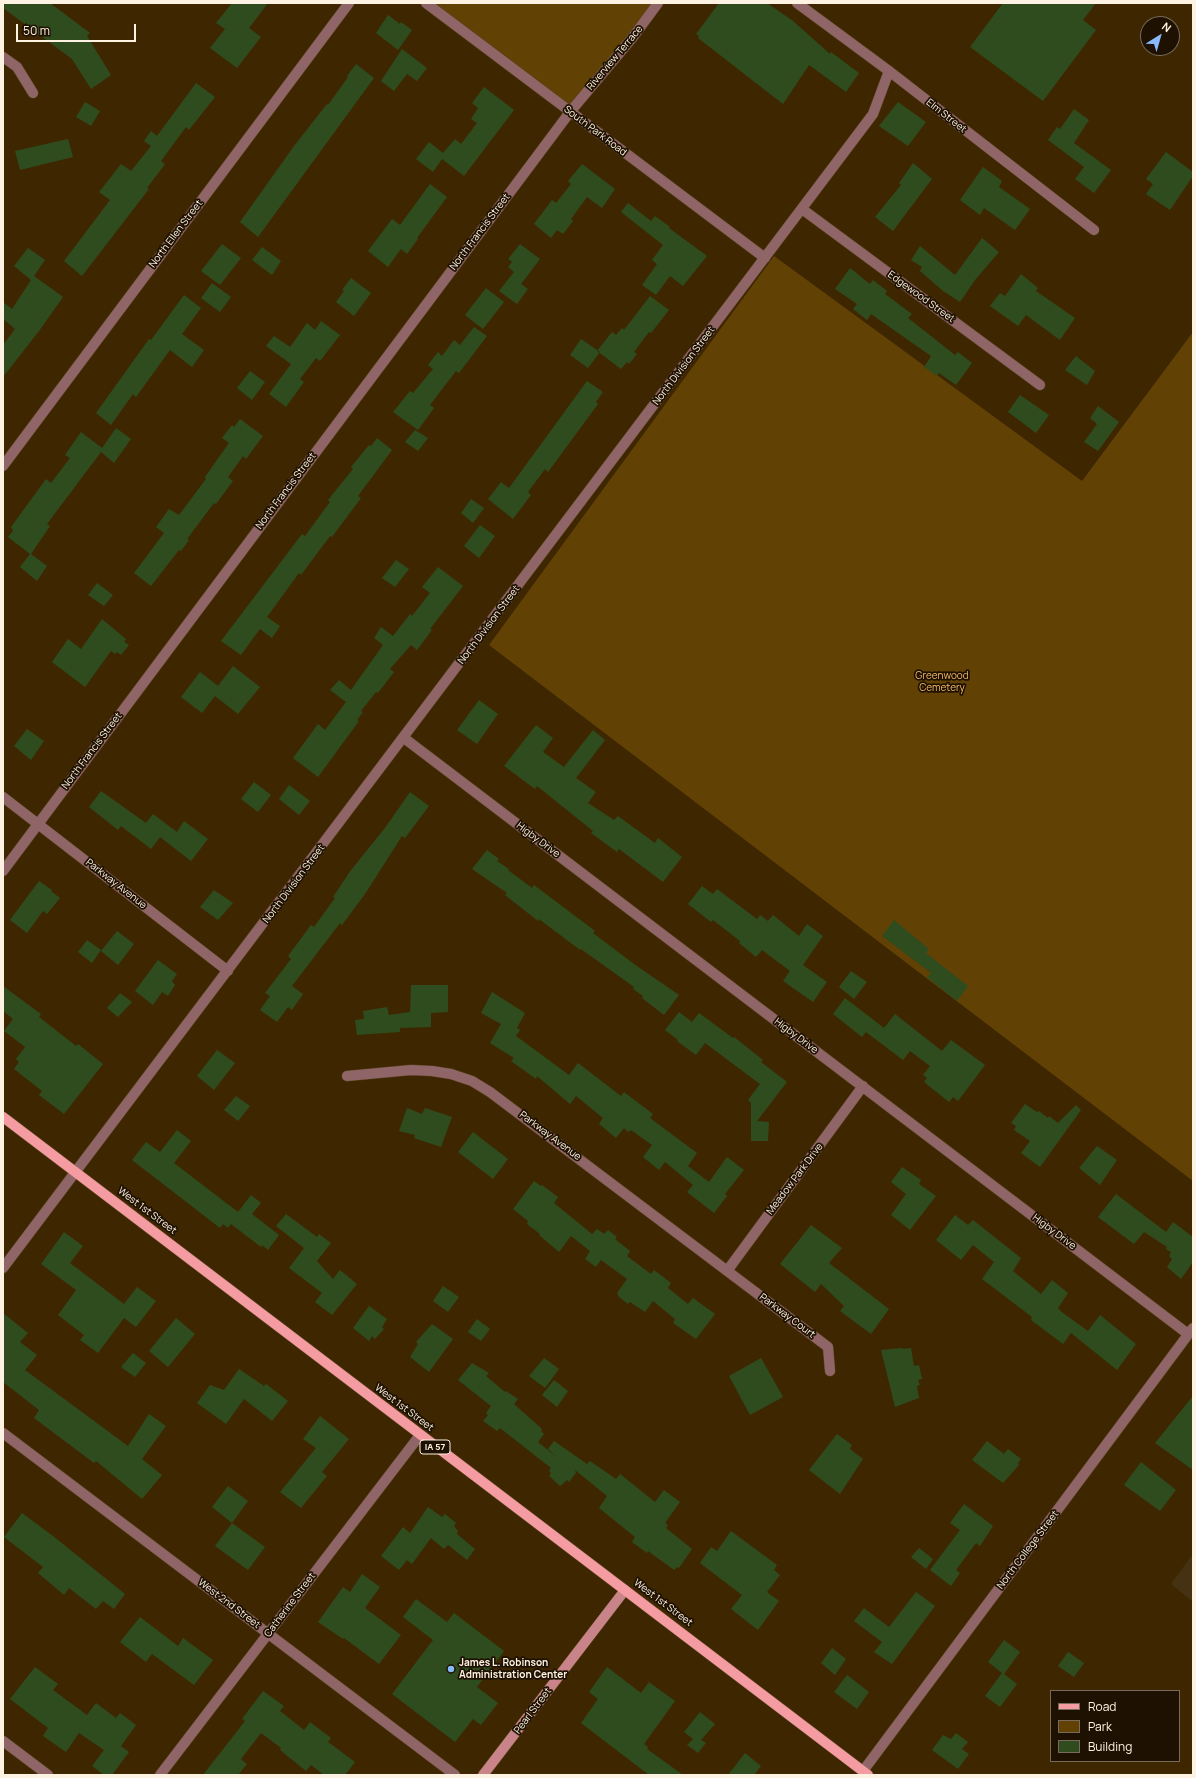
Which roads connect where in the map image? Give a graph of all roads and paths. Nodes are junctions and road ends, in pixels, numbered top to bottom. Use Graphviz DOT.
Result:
graph roads {
  1 [pos="349,3"];
  2 [pos="426,3"];
  3 [pos="658,3"];
  4 [pos="797,3"];
  5 [pos="3,57"];
  6 [pos="889,71"];
  7 [pos="33,93"];
  8 [pos="570,112"];
  9 [pos="802,209"];
  10 [pos="1094,230"];
  11 [pos="765,258"];
  12 [pos="1040,385"];
  13 [pos="3,466"];
  14 [pos="404,738"];
  15 [pos="3,797"];
  16 [pos="38,824"];
  17 [pos="3,871"];
  18 [pos="228,971"];
  19 [pos="347,1076"];
  20 [pos="863,1086"];
  21 [pos="3,1117"];
  22 [pos="77,1172"];
  23 [pos="3,1268"];
  24 [pos="727,1271"];
  25 [pos="1191,1331"];
  26 [pos="830,1371"];
  27 [pos="3,1432"];
  28 [pos="420,1435"];
  29 [pos="625,1590"];
  30 [pos="268,1634"];
  31 [pos="3,1741"];
  32 [pos="865,1773"];
  33 [pos="48,1775"];
  34 [pos="160,1775"];
  35 [pos="455,1775"];
  36 [pos="484,1775"];
  1 -- 13 [label="street, North Ellen Street"];
  2 -- 8 [label="street, South Park Road"];
  3 -- 8 [label="street, Riverview Terrace"];
  4 -- 6 [label="street, Elm Street"];
  5 -- 7 [label="street"];
  6 -- 9 [label="street, North Division Street"];
  6 -- 10 [label="street, Elm Street"];
  8 -- 11 [label="street, South Park Road"];
  8 -- 16 [label="street, North Francis Street"];
  9 -- 11 [label="street, North Division Street"];
  9 -- 12 [label="street, Edgewood Street"];
  11 -- 14 [label="street, North Division Street"];
  14 -- 18 [label="street, North Division Street"];
  14 -- 20 [label="street, Higby Drive"];
  15 -- 16 [label="street, Parkway Avenue"];
  16 -- 17 [label="street, North Francis Street"];
  16 -- 18 [label="street, Parkway Avenue"];
  18 -- 22 [label="street, North Division Street"];
  19 -- 24 [label="street, Parkway Avenue"];
  20 -- 24 [label="street, Meadow Park Drive"];
  20 -- 25 [label="street, Higby Drive"];
  21 -- 22 [label="main road, West 1st Street / IA 57"];
  22 -- 23 [label="street, North Division Street"];
  22 -- 28 [label="main road, West 1st Street / IA 57"];
  24 -- 26 [label="street, Parkway Court"];
  25 -- 32 [label="street, North College Street"];
  27 -- 30 [label="street, West 2nd Street"];
  28 -- 29 [label="main road, West 1st Street / IA 57"];
  28 -- 30 [label="street, Catherine Street"];
  29 -- 32 [label="main road, West 1st Street / IA 57"];
  29 -- 36 [label="street, Pearl Street"];
  30 -- 34 [label="street, Catherine Street"];
  30 -- 35 [label="street, West 2nd Street"];
  31 -- 33 [label="street"];
}
